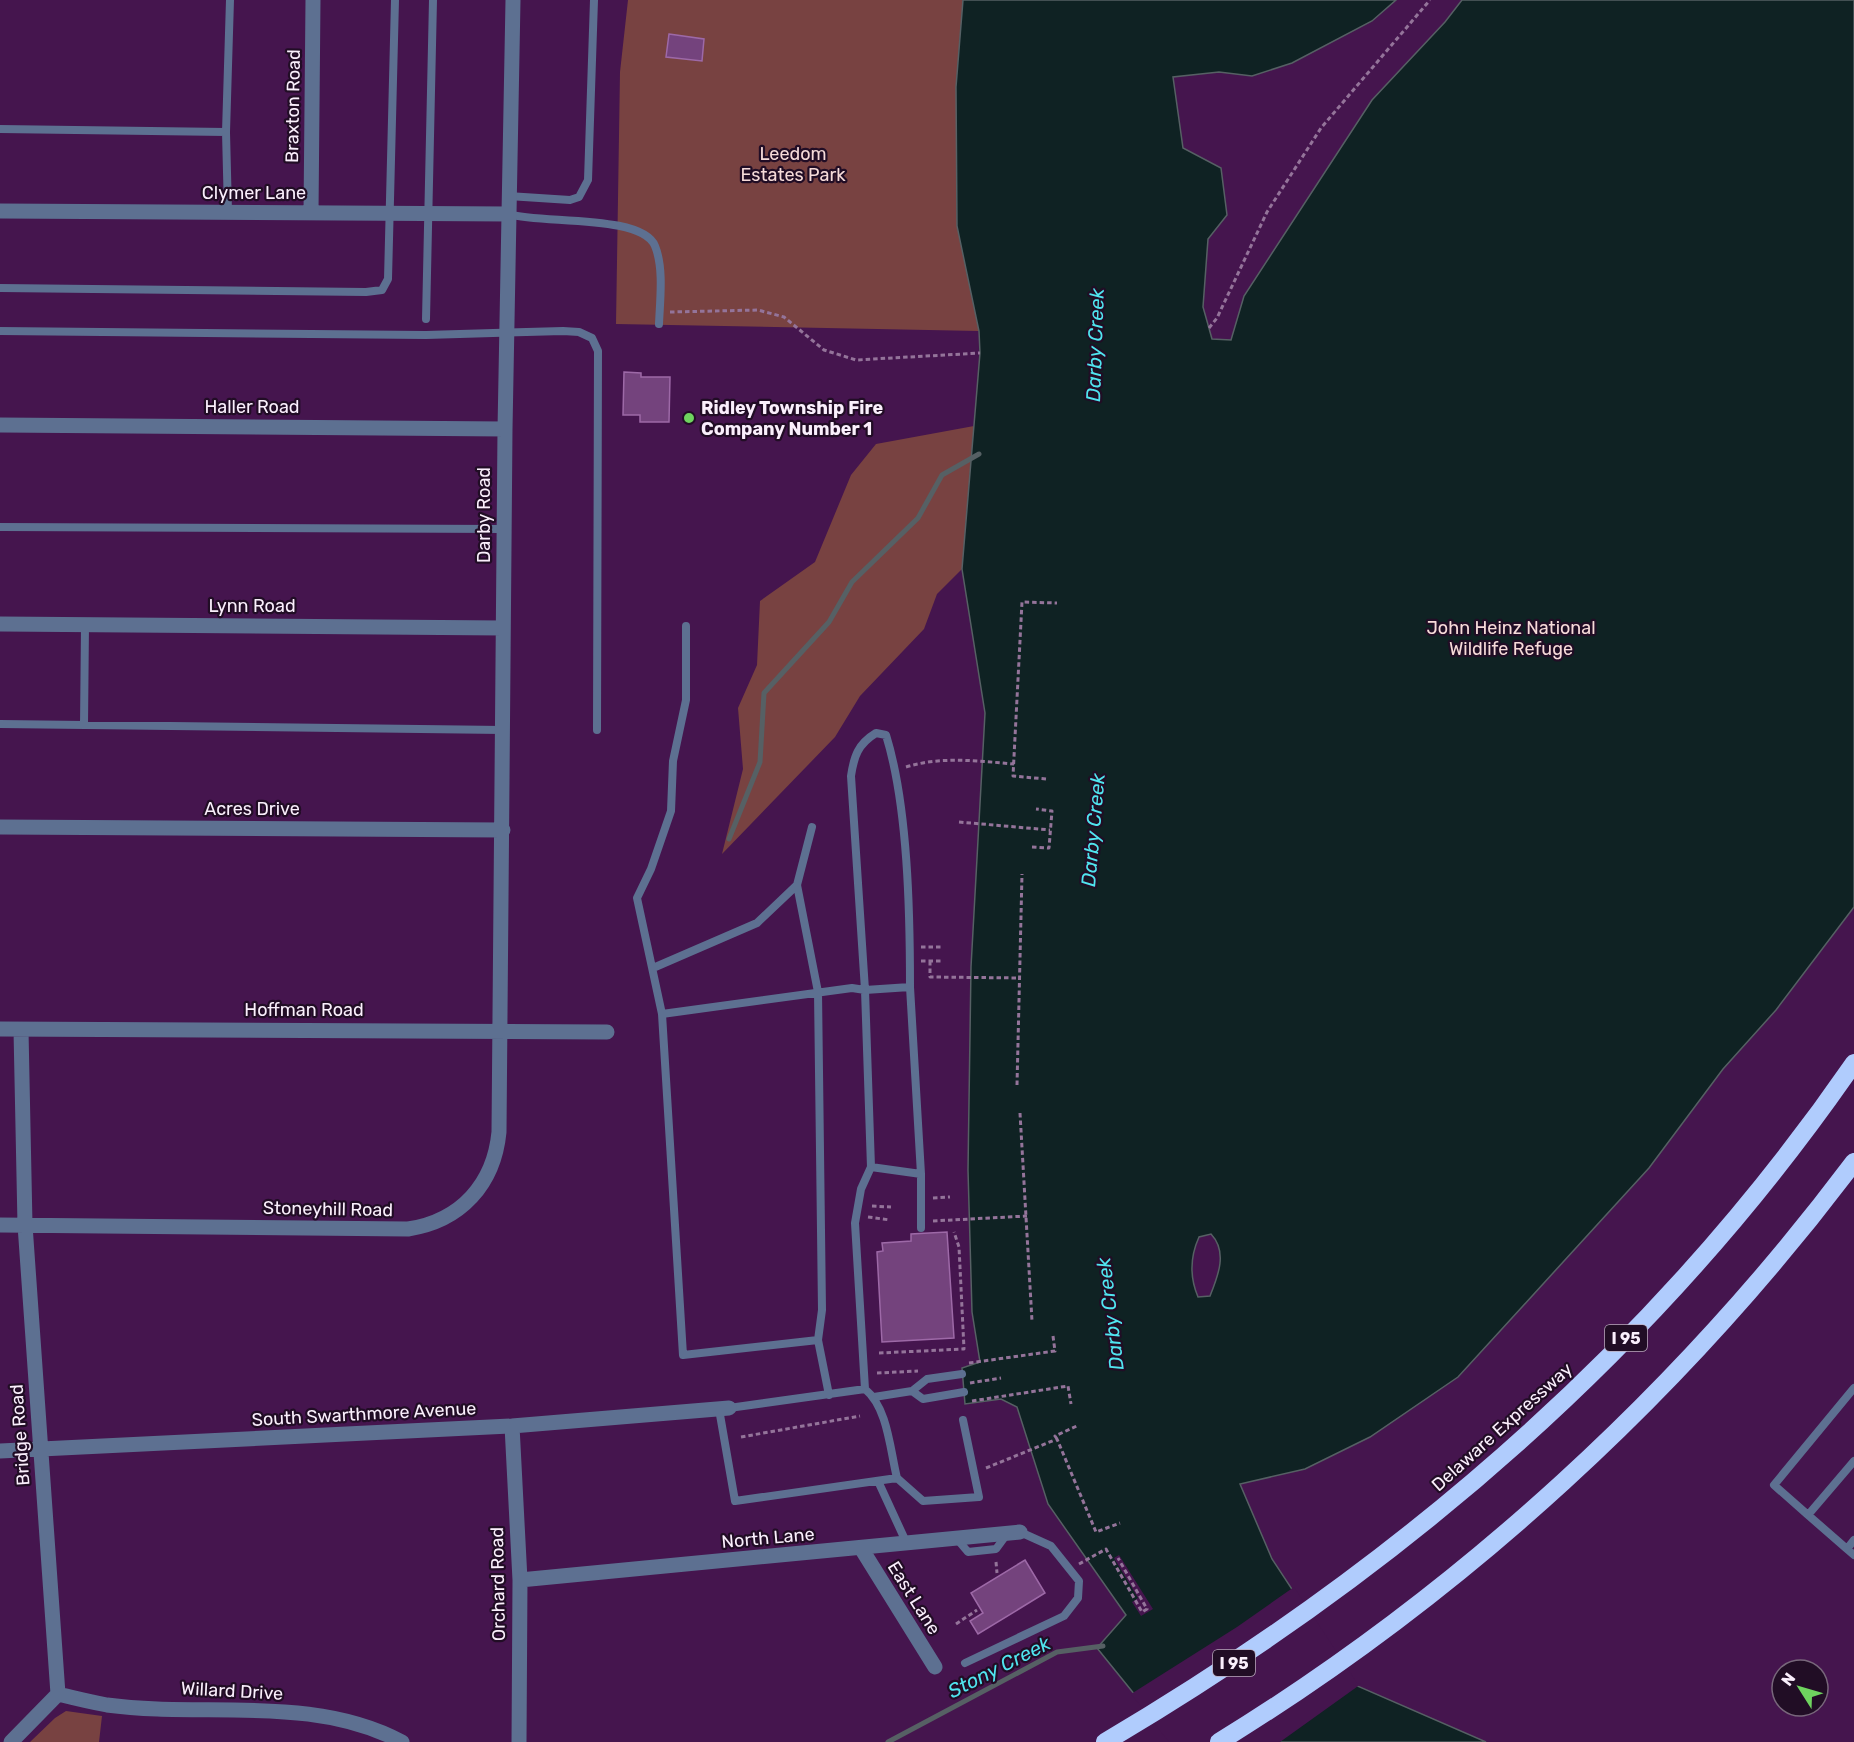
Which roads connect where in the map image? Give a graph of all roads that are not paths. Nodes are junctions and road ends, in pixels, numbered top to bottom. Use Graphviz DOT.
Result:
graph roads {
  1 [pos="230,0"];
  2 [pos="313,0"];
  3 [pos="395,0"];
  4 [pos="433,0"];
  5 [pos="513,0"];
  6 [pos="594,0"];
  7 [pos="0,129"];
  8 [pos="226,132"];
  9 [pos="508,196"];
  10 [pos="0,211"];
  11 [pos="228,212"];
  12 [pos="311,213"];
  13 [pos="388,213"];
  14 [pos="429,214"];
  15 [pos="508,214"];
  16 [pos="0,288"];
  17 [pos="426,319"];
  18 [pos="659,324"];
  19 [pos="0,331"];
  20 [pos="506,333"];
  21 [pos="0,425"];
  22 [pos="505,429"];
  23 [pos="0,527"];
  24 [pos="504,529"];
  25 [pos="0,624"];
  26 [pos="86,625"];
  27 [pos="686,626"];
  28 [pos="503,628"];
  29 [pos="0,724"];
  30 [pos="84,724"];
  31 [pos="503,730"];
  32 [pos="597,730"];
  33 [pos="0,827"];
  34 [pos="812,827"];
  35 [pos="503,830"];
  36 [pos="797,885"];
  37 [pos="653,968"];
  38 [pos="910,987"];
  39 [pos="865,990"];
  40 [pos="818,992"];
  41 [pos="662,1014"];
  42 [pos="0,1029"];
  43 [pos="21,1030"];
  44 [pos="500,1030"];
  45 [pos="607,1032"];
  46 [pos="1854,1063"];
  47 [pos="1854,1162"];
  48 [pos="871,1167"];
  49 [pos="921,1173"];
  50 [pos="0,1225"];
  51 [pos="25,1225"];
  52 [pos="921,1225"];
  53 [pos="818,1340"];
  54 [pos="962,1374"];
  55 [pos="1854,1388"];
  56 [pos="865,1389"];
  57 [pos="912,1391"];
  58 [pos="964,1392"];
  59 [pos="829,1395"];
  60 [pos="874,1397"];
  61 [pos="724,1408"];
  62 [pos="963,1420"];
  63 [pos="512,1426"];
  64 [pos="41,1449"];
  65 [pos="0,1451"];
  66 [pos="1854,1461"];
  67 [pos="897,1479"];
  68 [pos="878,1481"];
  69 [pos="1808,1515"];
  70 [pos="1014,1533"];
  71 [pos="1854,1540"];
  72 [pos="907,1544"];
  73 [pos="861,1548"];
  74 [pos="1850,1552"];
  75 [pos="520,1581"];
  76 [pos="965,1663"];
  77 [pos="935,1667"];
  78 [pos="58,1694"];
  79 [pos="11,1742"];
  80 [pos="402,1742"];
  81 [pos="519,1742"];
  82 [pos="1105,1742"];
  83 [pos="1219,1742"];
  1 -- 8 [label="lane"];
  2 -- 12 [label="street, Braxton Road"];
  3 -- 13 [label="lane"];
  4 -- 14 [label="lane"];
  5 -- 9 [label="street, Darby Road"];
  6 -- 9 [label="lane"];
  7 -- 8 [label="lane"];
  8 -- 11 [label="lane"];
  9 -- 15 [label="street, Darby Road"];
  10 -- 11 [label="street, Clymer Lane"];
  11 -- 12 [label="street, Clymer Lane"];
  12 -- 13 [label="street, Clymer Lane"];
  13 -- 14 [label="street, Clymer Lane"];
  13 -- 16 [label="lane"];
  14 -- 15 [label="street, Clymer Lane"];
  14 -- 17 [label="lane"];
  15 -- 18 [label="lane"];
  15 -- 20 [label="street, Darby Road"];
  19 -- 20 [label="lane"];
  20 -- 22 [label="street, Darby Road"];
  20 -- 32 [label="lane"];
  21 -- 22 [label="street, Haller Road"];
  22 -- 24 [label="street, Darby Road"];
  23 -- 24 [label="lane"];
  24 -- 28 [label="street, Darby Road"];
  25 -- 26 [label="street, Lynn Road"];
  26 -- 28 [label="street, Lynn Road"];
  26 -- 30 [label="lane"];
  27 -- 37 [label="lane"];
  28 -- 31 [label="street, Darby Road"];
  29 -- 30 [label="lane"];
  30 -- 31 [label="lane"];
  31 -- 35 [label="street, Darby Road"];
  33 -- 35 [label="street, Acres Drive"];
  34 -- 36 [label="lane"];
  35 -- 44 [label="street, Darby Road"];
  36 -- 37 [label="lane"];
  36 -- 40 [label="lane"];
  37 -- 41 [label="lane"];
  38 -- 39 [label="lane"];
  38 -- 39 [label="lane"];
  38 -- 49 [label="lane"];
  39 -- 40 [label="lane"];
  39 -- 48 [label="lane"];
  40 -- 41 [label="lane"];
  40 -- 53 [label="lane"];
  41 -- 53 [label="lane"];
  42 -- 43 [label="street, Hoffman Road"];
  43 -- 44 [label="street, Hoffman Road"];
  43 -- 51 [label="street, Bridge Road"];
  44 -- 45 [label="street, Hoffman Road"];
  44 -- 51 [label="street, Stoneyhill Road"];
  46 -- 82 [label="highway, Delaware Expressway / I 95"];
  47 -- 83 [label="highway"];
  48 -- 49 [label="lane"];
  48 -- 56 [label="lane"];
  49 -- 52 [label="lane"];
  50 -- 51 [label="street, Stoneyhill Road"];
  51 -- 64 [label="street, Bridge Road"];
  53 -- 59 [label="lane"];
  54 -- 57 [label="lane"];
  55 -- 69 [label="lane"];
  56 -- 59 [label="lane"];
  56 -- 60 [label="lane"];
  57 -- 58 [label="lane"];
  57 -- 60 [label="lane"];
  59 -- 61 [label="lane"];
  60 -- 67 [label="lane"];
  61 -- 63 [label="street, South Swarthmore Avenue"];
  61 -- 68 [label="lane"];
  62 -- 67 [label="lane"];
  63 -- 64 [label="street, South Swarthmore Avenue"];
  63 -- 75 [label="street, Orchard Road"];
  64 -- 65 [label="street, South Swarthmore Avenue"];
  64 -- 78 [label="street, Bridge Road"];
  66 -- 69 [label="lane"];
  67 -- 68 [label="lane"];
  68 -- 72 [label="lane"];
  69 -- 74 [label="lane"];
  70 -- 72 [label="street, North Lane"];
  70 -- 76 [label="lane"];
  71 -- 74 [label="lane"];
  72 -- 73 [label="street, North Lane"];
  73 -- 75 [label="street, North Lane"];
  73 -- 77 [label="street, East Lane"];
  75 -- 81 [label="street, Orchard Road"];
  78 -- 79 [label="street"];
  78 -- 80 [label="street, Willard Drive"];
}
